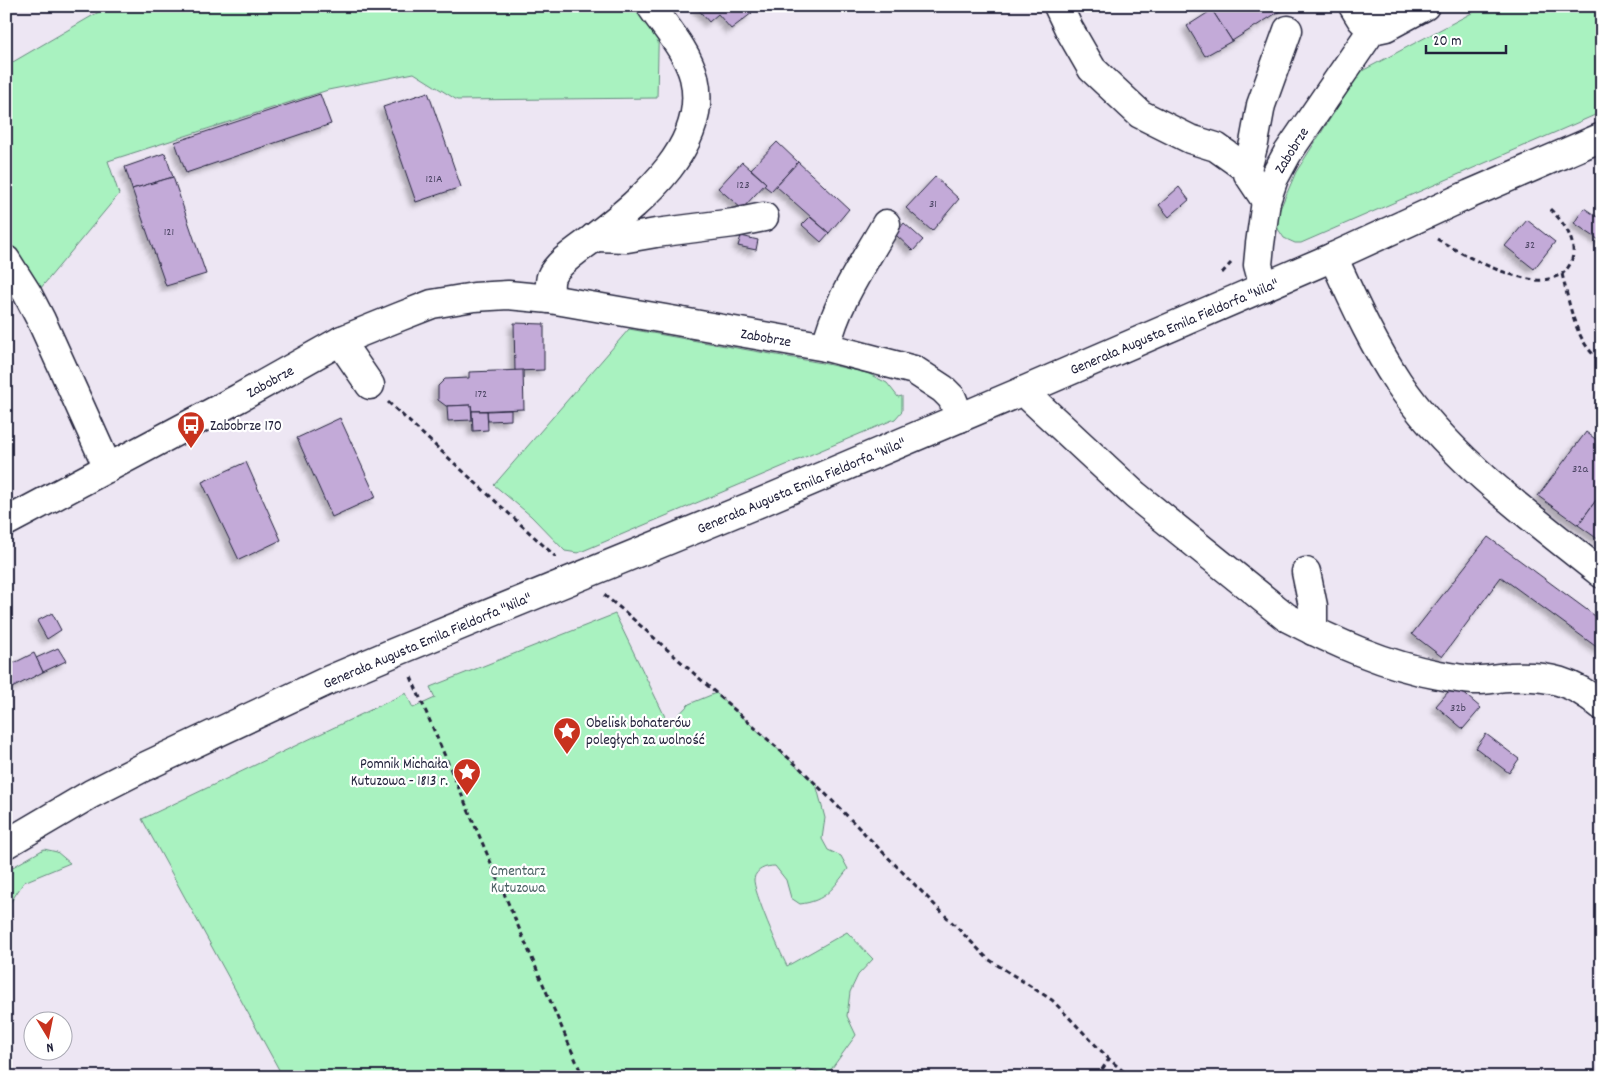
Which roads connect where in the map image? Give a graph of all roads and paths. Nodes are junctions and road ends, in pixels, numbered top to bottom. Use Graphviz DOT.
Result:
graph roads {
  1 [pos="651,6"];
  2 [pos="1058,6"];
  3 [pos="1353,6"];
  4 [pos="1385,6"];
  5 [pos="1425,6"];
  6 [pos="1288,30"];
  7 [pos="1372,30"];
  8 [pos="1602,137"];
  9 [pos="1248,169"];
  10 [pos="1266,201"];
  11 [pos="1550,209"];
  12 [pos="764,217"];
  13 [pos="1419,218"];
  14 [pos="886,224"];
  15 [pos="595,237"];
  16 [pos="1333,257"];
  17 [pos="6,260"];
  18 [pos="1562,274"];
  19 [pos="1264,287"];
  20 [pos="550,299"];
  21 [pos="342,340"];
  22 [pos="826,347"];
  23 [pos="1602,362"];
  24 [pos="370,384"];
  25 [pos="1023,391"];
  26 [pos="960,418"];
  27 [pos="108,468"];
  28 [pos="6,522"];
  29 [pos="1306,572"];
  30 [pos="1602,574"];
  31 [pos="578,576"];
  32 [pos="1314,631"];
  33 [pos="411,677"];
  34 [pos="1602,706"];
  35 [pos="6,844"];
  36 [pos="1109,1059"];
  37 [pos="583,1077"];
  38 [pos="1097,1077"];
  39 [pos="1130,1077"];
  1 -- 15 [label="street"];
  2 -- 9 [label="street"];
  3 -- 7 [label="street"];
  4 -- 7 [label="street, Zabobrze"];
  5 -- 7 [label="street"];
  6 -- 9 [label="street"];
  7 -- 10 [label="street, Zabobrze"];
  8 -- 13 [label="street, Generała Augusta Emila Fieldorfa \"Nila\""];
  9 -- 10 [label="street"];
  10 -- 19 [label="street, Zabobrze"];
  11 -- 18 [label="path"];
  12 -- 15 [label="street"];
  13 -- 16 [label="street, Generała Augusta Emila Fieldorfa \"Nila\""];
  13 -- 18 [label="path"];
  14 -- 22 [label="street"];
  15 -- 20 [label="street"];
  16 -- 19 [label="street, Generała Augusta Emila Fieldorfa \"Nila\""];
  16 -- 30 [label="street"];
  17 -- 27 [label="street"];
  18 -- 23 [label="path"];
  19 -- 25 [label="street, Generała Augusta Emila Fieldorfa \"Nila\""];
  20 -- 21 [label="street, Zabobrze"];
  20 -- 22 [label="street, Zabobrze"];
  21 -- 24 [label="street"];
  21 -- 27 [label="street, Zabobrze"];
  22 -- 26 [label="street, Zabobrze"];
  24 -- 31 [label="path"];
  25 -- 26 [label="street, Generała Augusta Emila Fieldorfa \"Nila\""];
  25 -- 32 [label="street"];
  26 -- 31 [label="street, Generała Augusta Emila Fieldorfa \"Nila\""];
  27 -- 28 [label="street, Zabobrze"];
  29 -- 32 [label="street"];
  31 -- 35 [label="street, Generała Augusta Emila Fieldorfa \"Nila\""];
  31 -- 36 [label="path"];
  32 -- 34 [label="street"];
  33 -- 37 [label="path"];
  36 -- 38 [label="path"];
  36 -- 39 [label="path"];
}
